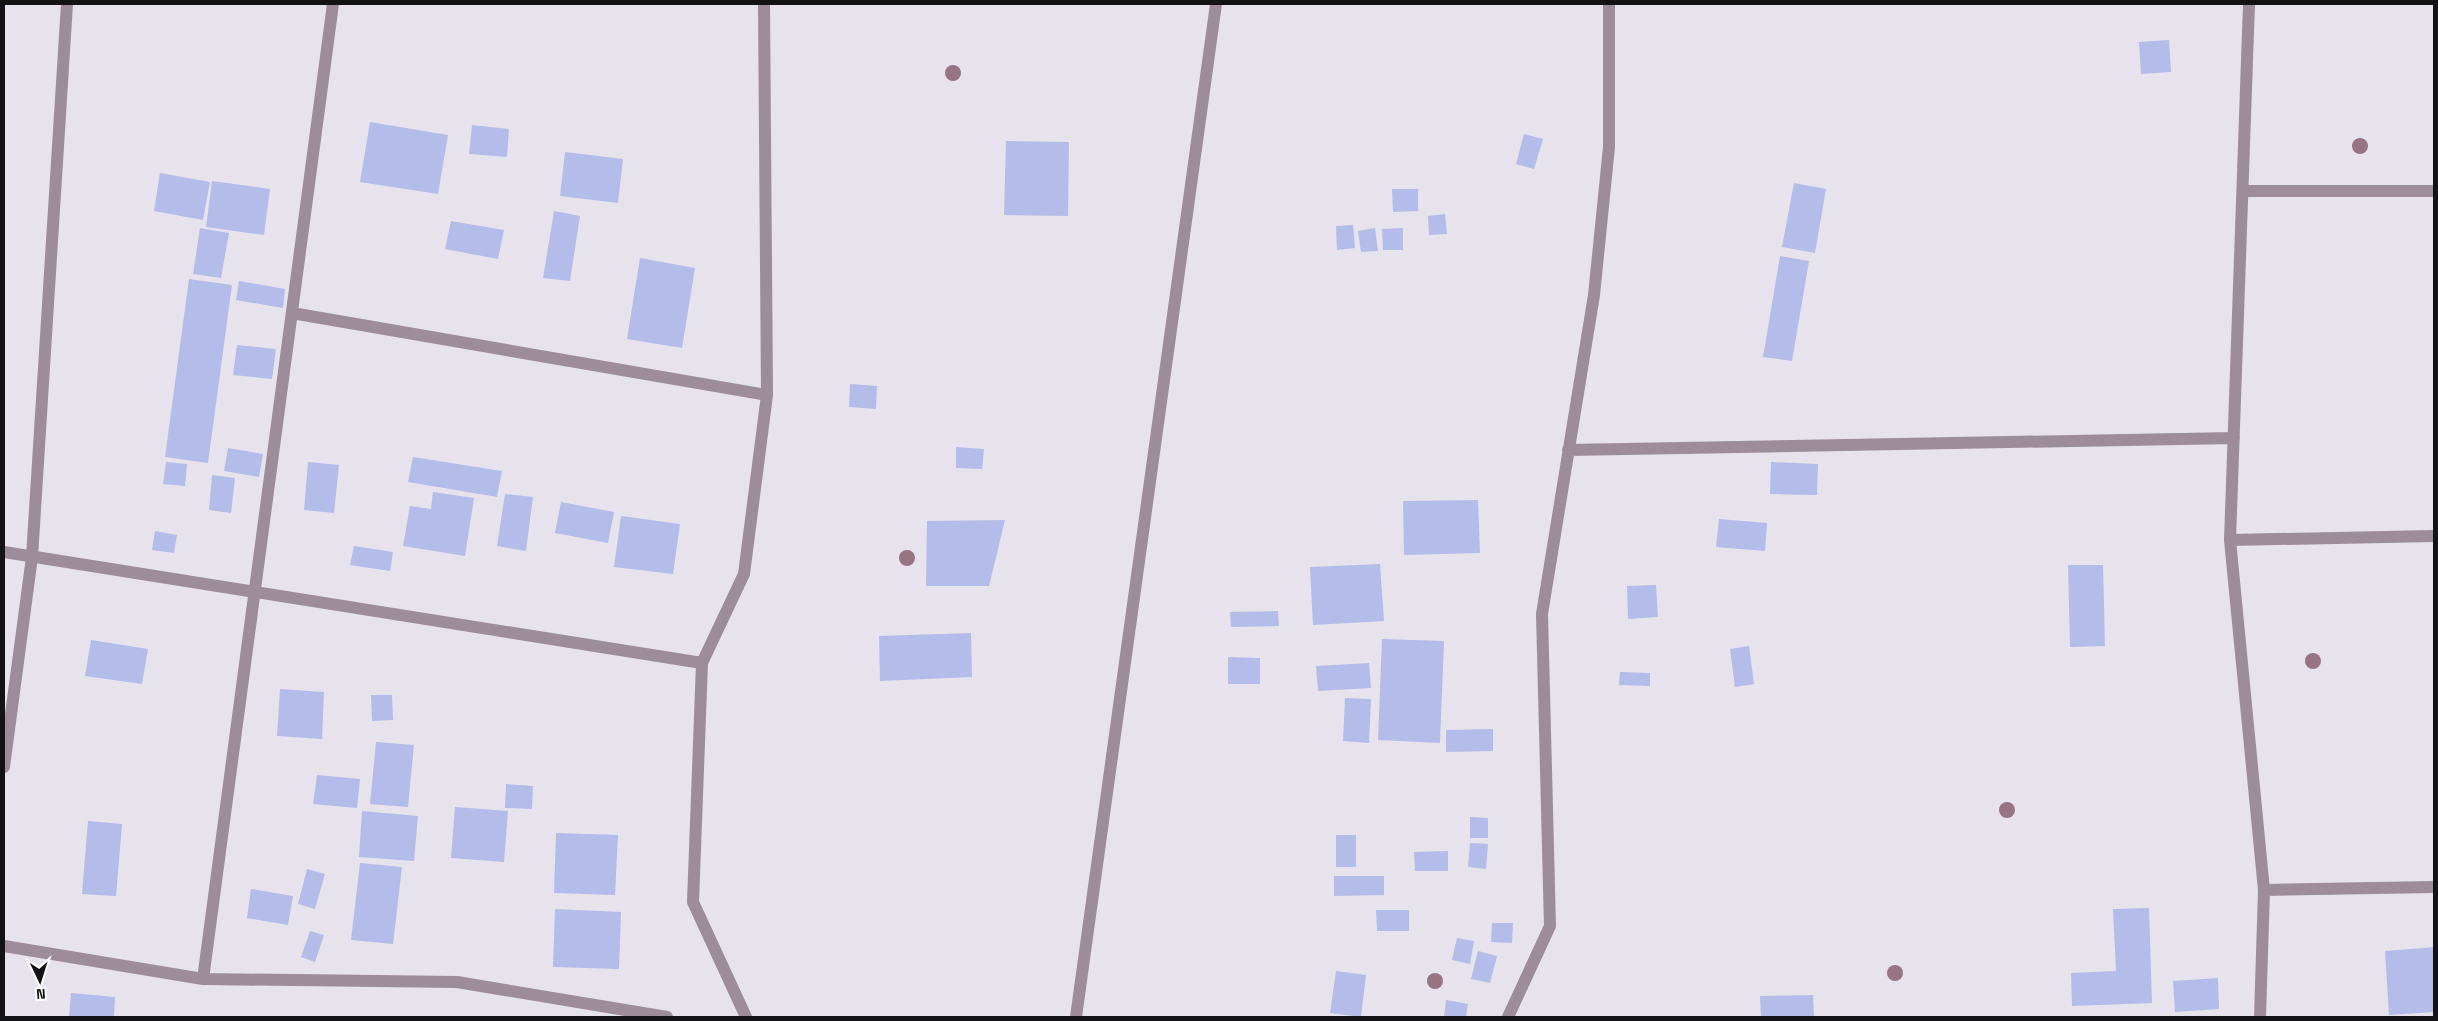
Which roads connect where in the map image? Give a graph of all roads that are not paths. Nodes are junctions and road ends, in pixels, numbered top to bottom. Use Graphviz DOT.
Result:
graph roads {
  1 [pos="67,4"];
  2 [pos="333,4"];
  3 [pos="764,4"];
  4 [pos="1216,4"];
  5 [pos="1609,4"];
  6 [pos="2249,4"];
  7 [pos="2434,190"];
  8 [pos="2243,191"];
  9 [pos="292,313"];
  10 [pos="767,395"];
  11 [pos="2234,438"];
  12 [pos="1568,450"];
  13 [pos="2434,536"];
  14 [pos="2230,540"];
  15 [pos="4,552"];
  16 [pos="32,557"];
  17 [pos="256,591"];
  18 [pos="702,663"];
  19 [pos="4,767"];
  20 [pos="2434,887"];
  21 [pos="2264,890"];
  22 [pos="4,946"];
  23 [pos="203,979"];
  24 [pos="667,1017"];
  25 [pos="746,1017"];
  26 [pos="1076,1017"];
  27 [pos="1508,1017"];
  28 [pos="2260,1017"];
  1 -- 16 [label="street"];
  2 -- 9 [label="street"];
  3 -- 10 [label="street"];
  4 -- 26 [label="street"];
  5 -- 12 [label="street"];
  6 -- 8 [label="street"];
  7 -- 8 [label="street"];
  8 -- 11 [label="street"];
  9 -- 10 [label="street"];
  9 -- 17 [label="street"];
  10 -- 18 [label="street"];
  11 -- 12 [label="street"];
  11 -- 14 [label="street"];
  12 -- 27 [label="street"];
  13 -- 14 [label="street"];
  14 -- 21 [label="street"];
  15 -- 16 [label="street"];
  16 -- 17 [label="street"];
  16 -- 19 [label="street"];
  17 -- 18 [label="street"];
  17 -- 23 [label="street"];
  18 -- 25 [label="street"];
  20 -- 21 [label="street"];
  21 -- 28 [label="street"];
  22 -- 23 [label="street"];
  23 -- 24 [label="street"];
}
